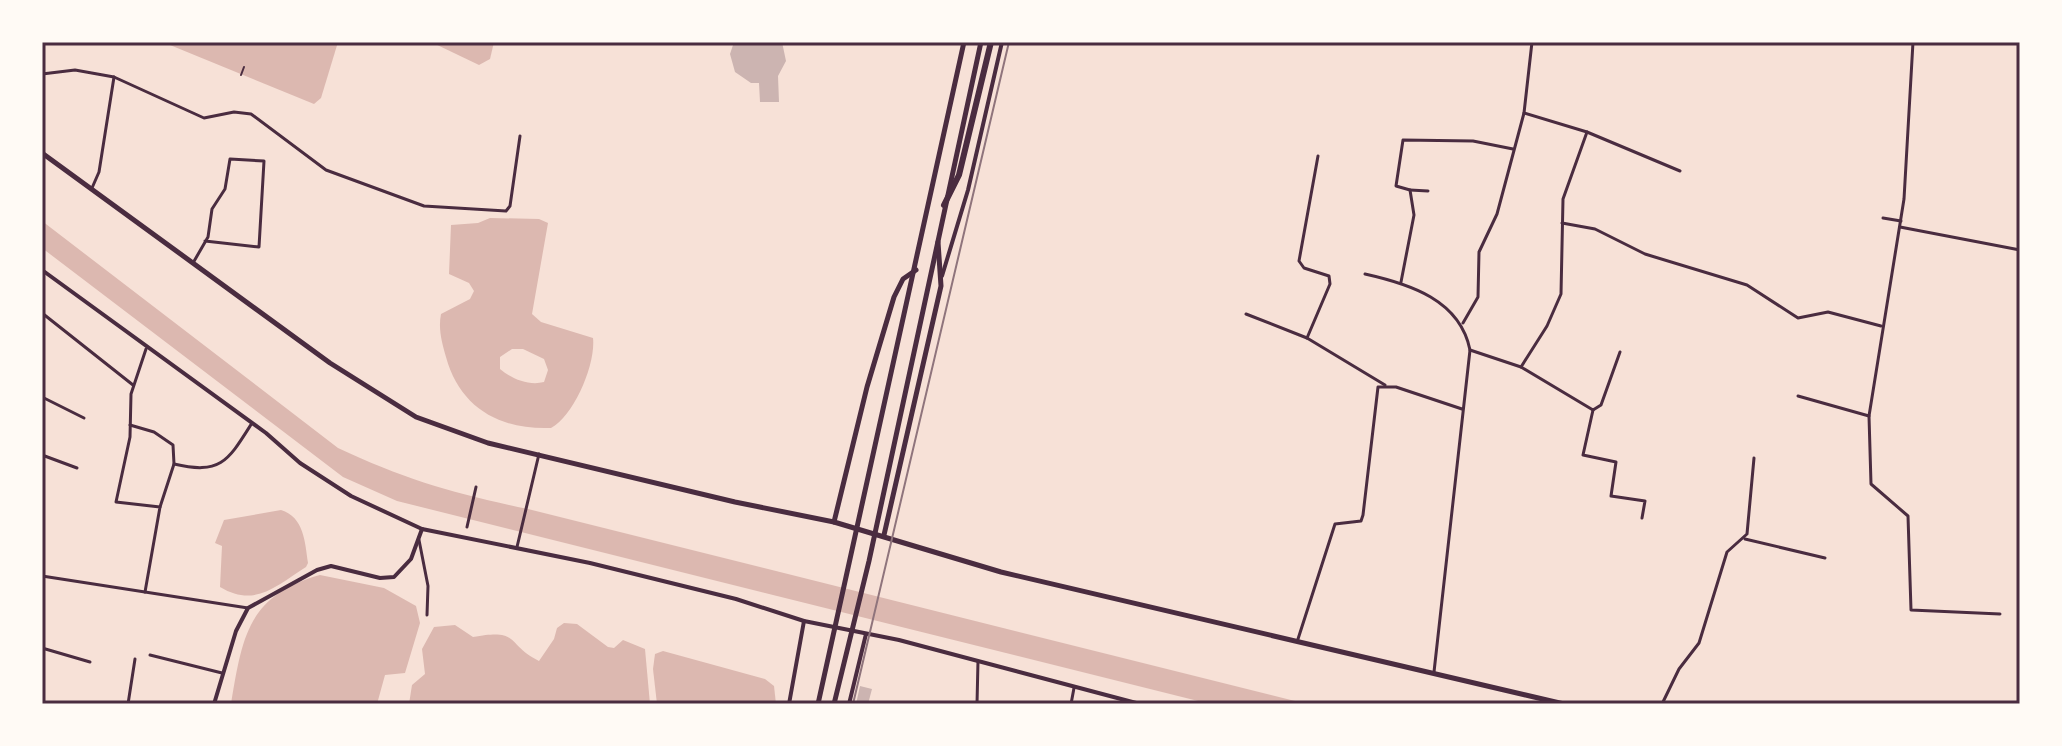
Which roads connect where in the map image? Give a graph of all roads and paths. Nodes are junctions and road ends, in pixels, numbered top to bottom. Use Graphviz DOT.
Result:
graph roads {
  1 [pos="964,42"];
  2 [pos="981,42"];
  3 [pos="991,42"];
  4 [pos="1002,42"];
  5 [pos="1532,42"];
  6 [pos="1913,42"];
  7 [pos="244,67"];
  8 [pos="42,74"];
  9 [pos="241,75"];
  10 [pos="114,77"];
  11 [pos="1524,113"];
  12 [pos="1587,132"];
  13 [pos="520,136"];
  14 [pos="1513,149"];
  15 [pos="42,153"];
  16 [pos="1318,156"];
  17 [pos="1680,171"];
  18 [pos="92,188"];
  19 [pos="1410,190"];
  20 [pos="1428,191"];
  21 [pos="944,205"];
  22 [pos="1883,218"];
  23 [pos="1901,221"];
  24 [pos="1562,223"];
  25 [pos="1900,227"];
  26 [pos="938,237"];
  27 [pos="205,241"];
  28 [pos="2020,251"];
  29 [pos="193,263"];
  30 [pos="42,270"];
  31 [pos="916,270"];
  32 [pos="1365,274"];
  33 [pos="942,276"];
  34 [pos="1401,282"];
  35 [pos="42,313"];
  36 [pos="1246,314"];
  37 [pos="1463,323"];
  38 [pos="1881,326"];
  39 [pos="1307,338"];
  40 [pos="146,349"];
  41 [pos="1470,350"];
  42 [pos="1620,352"];
  43 [pos="1521,367"];
  44 [pos="133,385"];
  45 [pos="1385,385"];
  46 [pos="1798,396"];
  47 [pos="42,397"];
  48 [pos="1462,409"];
  49 [pos="1593,410"];
  50 [pos="1869,416"];
  51 [pos="84,418"];
  52 [pos="252,423"];
  53 [pos="130,425"];
  54 [pos="539,454"];
  55 [pos="42,455"];
  56 [pos="1754,458"];
  57 [pos="174,464"];
  58 [pos="77,468"];
  59 [pos="476,487"];
  60 [pos="160,507"];
  61 [pos="1642,518"];
  62 [pos="834,522"];
  63 [pos="467,527"];
  64 [pos="422,529"];
  65 [pos="884,535"];
  66 [pos="418,539"];
  67 [pos="1745,539"];
  68 [pos="517,547"];
  69 [pos="1825,558"];
  70 [pos="42,576"];
  71 [pos="145,592"];
  72 [pos="248,608"];
  73 [pos="2000,614"];
  74 [pos="427,615"];
  75 [pos="804,621"];
  76 [pos="866,634"];
  77 [pos="1298,639"];
  78 [pos="42,648"];
  79 [pos="150,655"];
  80 [pos="135,659"];
  81 [pos="978,661"];
  82 [pos="90,662"];
  83 [pos="1434,672"];
  84 [pos="222,673"];
  85 [pos="1074,688"];
  86 [pos="128,704"];
  87 [pos="214,704"];
  88 [pos="789,704"];
  89 [pos="818,704"];
  90 [pos="834,704"];
  91 [pos="849,704"];
  92 [pos="977,704"];
  93 [pos="1071,704"];
  94 [pos="1138,704"];
  95 [pos="1564,704"];
  96 [pos="1662,704"];
  1 -- 31 [label="main road"];
  2 -- 21 [label="main road"];
  3 -- 21 [label="highway"];
  4 -- 33 [label="street"];
  5 -- 11 [label="street"];
  6 -- 23 [label="street"];
  7 -- 9 [label="path"];
  8 -- 10 [label="street"];
  10 -- 13 [label="street"];
  10 -- 18 [label="street"];
  11 -- 12 [label="street"];
  11 -- 14 [label="street"];
  12 -- 17 [label="street"];
  12 -- 24 [label="street"];
  14 -- 19 [label="street"];
  14 -- 37 [label="street"];
  15 -- 18 [label="main road"];
  16 -- 39 [label="street"];
  18 -- 29 [label="main road"];
  19 -- 20 [label="street"];
  19 -- 34 [label="street"];
  21 -- 26 [label="main road"];
  22 -- 23 [label="street"];
  23 -- 25 [label="street"];
  24 -- 38 [label="street"];
  24 -- 43 [label="street"];
  25 -- 28 [label="street"];
  25 -- 38 [label="street"];
  26 -- 33 [label="main road"];
  26 -- 90 [label="main road"];
  27 -- 27 [label="street"];
  27 -- 29 [label="street"];
  29 -- 54 [label="main road"];
  30 -- 40 [label="street"];
  31 -- 62 [label="main road"];
  31 -- 89 [label="main road"];
  32 -- 34 [label="street"];
  33 -- 65 [label="main road"];
  34 -- 37 [label="street"];
  35 -- 44 [label="street"];
  36 -- 39 [label="street"];
  37 -- 41 [label="street"];
  38 -- 50 [label="street"];
  39 -- 45 [label="street"];
  40 -- 44 [label="street"];
  40 -- 52 [label="street"];
  41 -- 43 [label="street"];
  41 -- 48 [label="street"];
  42 -- 49 [label="street"];
  43 -- 49 [label="street"];
  44 -- 53 [label="street"];
  45 -- 48 [label="street"];
  45 -- 77 [label="street"];
  46 -- 50 [label="street"];
  47 -- 51 [label="street"];
  48 -- 83 [label="street"];
  49 -- 61 [label="street"];
  50 -- 73 [label="street"];
  52 -- 57 [label="street"];
  52 -- 64 [label="street"];
  53 -- 57 [label="street"];
  53 -- 60 [label="street"];
  54 -- 62 [label="main road"];
  54 -- 68 [label="street"];
  55 -- 58 [label="street"];
  56 -- 67 [label="street"];
  57 -- 60 [label="street"];
  59 -- 63 [label="street"];
  60 -- 71 [label="street"];
  62 -- 65 [label="main road"];
  64 -- 66 [label="street"];
  64 -- 68 [label="street"];
  65 -- 77 [label="main road"];
  66 -- 72 [label="street"];
  66 -- 74 [label="street"];
  67 -- 69 [label="street"];
  67 -- 96 [label="street"];
  68 -- 75 [label="street"];
  70 -- 71 [label="street"];
  71 -- 72 [label="street"];
  72 -- 84 [label="street"];
  75 -- 76 [label="street"];
  75 -- 88 [label="street"];
  76 -- 81 [label="street"];
  76 -- 91 [label="street"];
  77 -- 83 [label="main road"];
  78 -- 82 [label="street"];
  79 -- 84 [label="street"];
  80 -- 86 [label="street"];
  81 -- 85 [label="street"];
  81 -- 92 [label="street"];
  83 -- 95 [label="main road"];
  84 -- 87 [label="street"];
  85 -- 93 [label="street"];
  85 -- 94 [label="street"];
}
